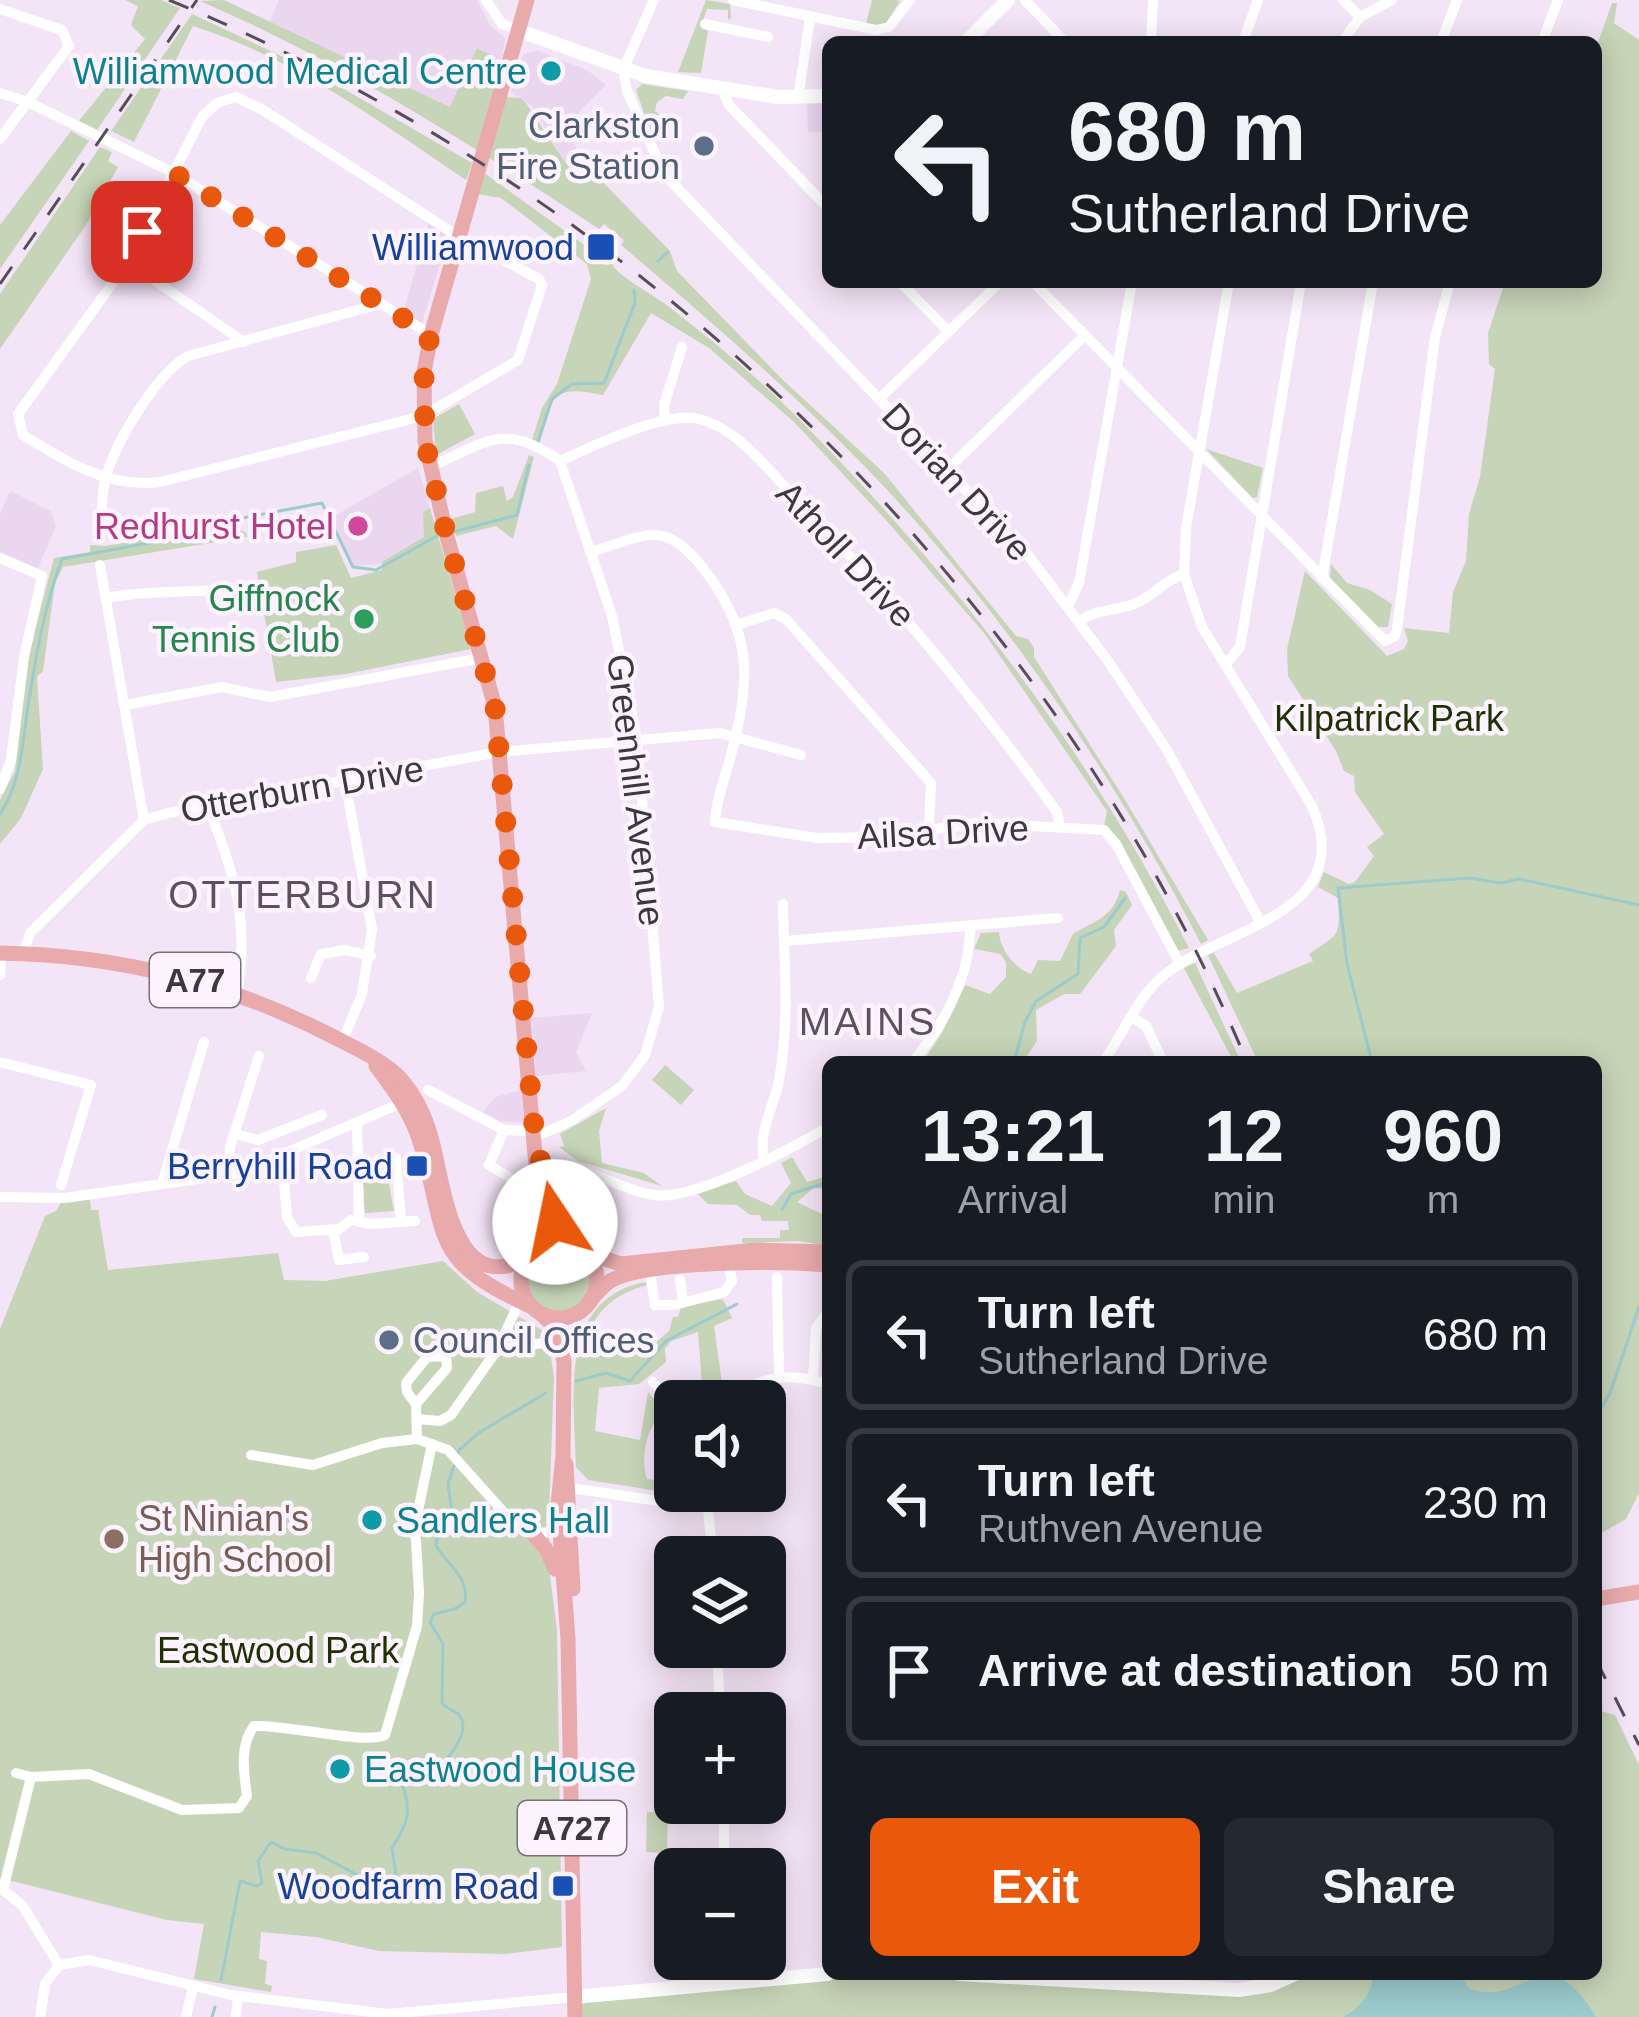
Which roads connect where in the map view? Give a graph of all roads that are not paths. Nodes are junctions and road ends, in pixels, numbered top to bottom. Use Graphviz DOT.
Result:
graph roads {
  1 [pos="486,0"];
  2 [pos="527,0"];
  3 [pos="654,0"];
  4 [pos="910,0"];
  5 [pos="1009,0"];
  6 [pos="1025,0"];
  7 [pos="1153,0"];
  8 [pos="1258,0"];
  9 [pos="1343,0"];
  10 [pos="1392,0"];
  11 [pos="1455,0"];
  12 [pos="1558,0"];
  13 [pos="737,1"];
  14 [pos="0,9"];
  15 [pos="1360,17"];
  16 [pos="810,19"];
  17 [pos="705,24"];
  18 [pos="889,27"];
  19 [pos="735,30"];
  20 [pos="520,32"];
  21 [pos="896,36"];
  22 [pos="972,36"];
  23 [pos="1059,36"];
  24 [pos="1151,36"];
  25 [pos="1245,36"];
  26 [pos="1346,36"];
  27 [pos="1443,36"];
  28 [pos="1544,36"];
  29 [pos="768,37"];
  30 [pos="623,70"];
  31 [pos="722,88"];
  32 [pos="0,93"];
  33 [pos="822,96"];
  34 [pos="798,98"];
  35 [pos="28,102"];
  36 [pos="0,140"];
  37 [pos="172,172"];
  38 [pos="822,202"];
  39 [pos="459,237"];
  40 [pos="128,262"];
  41 [pos="907,288"];
  42 [pos="994,288"];
  43 [pos="1040,288"];
  44 [pos="1131,288"];
  45 [pos="1228,288"];
  46 [pos="1300,288"];
  47 [pos="1372,288"];
  48 [pos="1448,288"];
  49 [pos="380,304"];
  50 [pos="950,332"];
  51 [pos="430,335"];
  52 [pos="1085,335"];
  53 [pos="244,342"];
  54 [pos="682,347"];
  55 [pos="1116,369"];
  56 [pos="879,399"];
  57 [pos="424,416"];
  58 [pos="665,421"];
  59 [pos="1200,452"];
  60 [pos="560,461"];
  61 [pos="430,467"];
  62 [pos="947,470"];
  63 [pos="105,479"];
  64 [pos="1262,516"];
  65 [pos="100,537"];
  66 [pos="590,552"];
  67 [pos="0,558"];
  68 [pos="100,565"];
  69 [pos="1184,574"];
  70 [pos="1322,578"];
  71 [pos="230,589"];
  72 [pos="106,598"];
  73 [pos="1068,606"];
  74 [pos="1079,622"];
  75 [pos="737,625"];
  76 [pos="482,658"];
  77 [pos="1225,665"];
  78 [pos="125,705"];
  79 [pos="736,737"];
  80 [pos="637,740"];
  81 [pos="499,752"];
  82 [pos="801,754"];
  83 [pos="345,782"];
  84 [pos="0,789"];
  85 [pos="208,806"];
  86 [pos="144,820"];
  87 [pos="1060,827"];
  88 [pos="928,830"];
  89 [pos="784,904"];
  90 [pos="1058,918"];
  91 [pos="1261,923"];
  92 [pos="970,926"];
  93 [pos="785,941"];
  94 [pos="1,953"];
  95 [pos="23,954"];
  96 [pos="370,956"];
  97 [pos="1180,964"];
  98 [pos="0,975"];
  99 [pos="311,978"];
  100 [pos="237,994"];
  101 [pos="1132,1017"];
  102 [pos="205,1042"];
  103 [pos="342,1042"];
  104 [pos="259,1055"];
  105 [pos="917,1056"];
  106 [pos="1107,1056"];
  107 [pos="1159,1056"];
  108 [pos="0,1062"];
  109 [pos="414,1097"];
  110 [pos="322,1114"];
  111 [pos="357,1124"];
  112 [pos="504,1130"];
  113 [pos="822,1130"];
  114 [pos="235,1134"];
  115 [pos="535,1134"];
  116 [pos="282,1157"];
  117 [pos="396,1158"];
  118 [pos="765,1161"];
  119 [pos="540,1165"];
  120 [pos="228,1174"];
  121 [pos="517,1182"];
  122 [pos="162,1184"];
  123 [pos="62,1185"];
  124 [pos="0,1197"];
  125 [pos="358,1221"];
  126 [pos="415,1221"];
  127 [pos="401,1222"];
  128 [pos="332,1230"];
  129 [pos="577,1248"];
  130 [pos="716,1252"];
  131 [pos="822,1252"];
  132 [pos="530,1256"];
  133 [pos="364,1257"];
  134 [pos="731,1263"];
  135 [pos="822,1265"];
  136 [pos="650,1272"];
  137 [pos="777,1276"];
  138 [pos="709,1278"];
  139 [pos="680,1280"];
  140 [pos="710,1296"];
  141 [pos="682,1300"];
  142 [pos="587,1304"];
  143 [pos="531,1307"];
  144 [pos="822,1320"];
  145 [pos="544,1343"];
  146 [pos="497,1350"];
  147 [pos="563,1363"];
  148 [pos="778,1376"];
  149 [pos="813,1379"];
  150 [pos="768,1380"];
  151 [pos="822,1382"];
  152 [pos="416,1404"];
  153 [pos="417,1419"];
  154 [pos="417,1439"];
  155 [pos="432,1444"];
  156 [pos="251,1455"];
  157 [pos="563,1455"];
  158 [pos="570,1488"];
  159 [pos="654,1500"];
  160 [pos="565,1531"];
  161 [pos="532,1533"];
  162 [pos="1639,1582"];
  163 [pos="1602,1588"];
  164 [pos="1639,1592"];
  165 [pos="1602,1598"];
  166 [pos="565,1613"];
  167 [pos="568,1639"];
  168 [pos="16,1773"];
  169 [pos="31,1777"];
  170 [pos="2,1887"];
  171 [pos="59,1965"];
  172 [pos="822,1975"];
  173 [pos="727,1980"];
  174 [pos="1148,1980"];
  175 [pos="1281,1980"];
  176 [pos="727,1983"];
  177 [pos="193,1987"];
  178 [pos="238,1996"];
  179 [pos="575,1997"];
  180 [pos="455,2014"];
  181 [pos="40,2017"];
  182 [pos="186,2017"];
  183 [pos="236,2017"];
  184 [pos="575,2017"];
  1 -- 20 [label="street"];
  2 -- 20 [label="main road"];
  3 -- 30 [label="street"];
  4 -- 18 [label="street"];
  5 -- 22 [label="street"];
  6 -- 23 [label="street"];
  7 -- 24 [label="street"];
  8 -- 25 [label="street"];
  9 -- 15 [label="street"];
  10 -- 15 [label="street"];
  11 -- 27 [label="street"];
  12 -- 28 [label="street"];
  13 -- 16 [label="street"];
  13 -- 19 [label="street"];
  14 -- 35 [label="street"];
  15 -- 26 [label="street"];
  16 -- 18 [label="street"];
  16 -- 34 [label="street"];
  17 -- 19 [label="street"];
  18 -- 21 [label="street"];
  19 -- 29 [label="street"];
  20 -- 30 [label="street"];
  20 -- 39 [label="main road"];
  30 -- 31 [label="street"];
  30 -- 56 [label="street, Dorian Drive"];
  31 -- 34 [label="street"];
  31 -- 38 [label="street"];
  32 -- 35 [label="street"];
  33 -- 34 [label="street"];
  35 -- 36 [label="street"];
  35 -- 37 [label="street"];
  37 -- 39 [label="street"];
  37 -- 40 [label="street"];
  37 -- 49 [label="street"];
  39 -- 51 [label="main road"];
  39 -- 57 [label="street"];
  40 -- 53 [label="street"];
  40 -- 63 [label="street"];
  41 -- 50 [label="street"];
  42 -- 50 [label="street"];
  43 -- 52 [label="street"];
  44 -- 55 [label="street"];
  45 -- 59 [label="street"];
  46 -- 64 [label="street"];
  47 -- 70 [label="street"];
  48 -- 70 [label="street"];
  49 -- 51 [label="street"];
  49 -- 53 [label="street"];
  50 -- 56 [label="street"];
  51 -- 57 [label="main road"];
  52 -- 55 [label="street"];
  52 -- 62 [label="street"];
  53 -- 63 [label="street"];
  54 -- 58 [label="street"];
  55 -- 59 [label="street"];
  55 -- 73 [label="street"];
  56 -- 62 [label="street, Dorian Drive"];
  57 -- 61 [label="main road"];
  57 -- 63 [label="street"];
  58 -- 60 [label="street"];
  58 -- 87 [label="street, Atholl Drive"];
  59 -- 64 [label="street"];
  59 -- 69 [label="street"];
  60 -- 61 [label="street"];
  60 -- 66 [label="street, Greenhill Avenue"];
  61 -- 76 [label="main road"];
  62 -- 73 [label="street, Dorian Drive"];
  63 -- 65 [label="street"];
  64 -- 70 [label="street"];
  64 -- 77 [label="street"];
  66 -- 75 [label="street"];
  66 -- 80 [label="street, Greenhill Avenue"];
  67 -- 84 [label="street"];
  68 -- 72 [label="street"];
  69 -- 74 [label="street"];
  69 -- 77 [label="street"];
  71 -- 72 [label="street"];
  72 -- 78 [label="street"];
  73 -- 74 [label="street, Dorian Drive"];
  74 -- 91 [label="street, Dorian Drive"];
  75 -- 79 [label="street"];
  75 -- 88 [label="street"];
  76 -- 78 [label="street"];
  76 -- 81 [label="main road"];
  77 -- 91 [label="street"];
  78 -- 86 [label="street"];
  79 -- 80 [label="street, Otterburn Drive"];
  79 -- 82 [label="street, Otterburn Drive"];
  79 -- 88 [label="street, Ailsa Drive"];
  80 -- 81 [label="street, Otterburn Drive"];
  80 -- 115 [label="street, Greenhill Avenue"];
  81 -- 83 [label="street, Otterburn Drive"];
  81 -- 115 [label="main road"];
  83 -- 85 [label="street, Otterburn Drive"];
  83 -- 96 [label="street"];
  85 -- 86 [label="street, Otterburn Drive"];
  85 -- 100 [label="street"];
  86 -- 95 [label="street, Otterburn Drive"];
  87 -- 88 [label="street, Ailsa Drive"];
  87 -- 97 [label="street, Ailsa Drive"];
  89 -- 93 [label="street"];
  90 -- 92 [label="street"];
  91 -- 97 [label="street"];
  92 -- 93 [label="street"];
  92 -- 105 [label="street"];
  93 -- 118 [label="street"];
  94 -- 95 [label="main road, A77"];
  94 -- 98 [label="street"];
  95 -- 100 [label="main road, A77"];
  96 -- 99 [label="street"];
  96 -- 103 [label="street"];
  97 -- 101 [label="street"];
  100 -- 103 [label="main road, A77"];
  101 -- 106 [label="street"];
  101 -- 107 [label="street"];
  102 -- 122 [label="street"];
  103 -- 109 [label="main road, A77"];
  104 -- 114 [label="street"];
  108 -- 123 [label="street"];
  109 -- 111 [label="street"];
  109 -- 112 [label="street"];
  109 -- 132 [label="main road, A77"];
  109 -- 143 [label="main road, A77"];
  110 -- 114 [label="street"];
  111 -- 116 [label="street"];
  111 -- 125 [label="street"];
  112 -- 115 [label="street"];
  112 -- 121 [label="street"];
  113 -- 118 [label="street"];
  114 -- 120 [label="street"];
  115 -- 119 [label="main road"];
  116 -- 120 [label="street"];
  116 -- 128 [label="street"];
  117 -- 127 [label="street"];
  118 -- 119 [label="street"];
  119 -- 129 [label="main road"];
  119 -- 132 [label="main road"];
  120 -- 122 [label="street"];
  122 -- 124 [label="street"];
  125 -- 127 [label="street"];
  125 -- 128 [label="street"];
  126 -- 127 [label="street"];
  128 -- 133 [label="street"];
  129 -- 130 [label="main road"];
  129 -- 132 [label="main road"];
  129 -- 142 [label="main road"];
  130 -- 131 [label="main road"];
  130 -- 134 [label="street"];
  132 -- 143 [label="main road"];
  134 -- 135 [label="main road"];
  134 -- 136 [label="main road"];
  134 -- 140 [label="street"];
  136 -- 141 [label="street"];
  136 -- 142 [label="main road"];
  137 -- 148 [label="street"];
  138 -- 140 [label="street"];
  139 -- 141 [label="street"];
  140 -- 141 [label="street"];
  142 -- 143 [label="main road"];
  142 -- 147 [label="main road, A727"];
  143 -- 146 [label="street"];
  143 -- 147 [label="main road, A727"];
  144 -- 149 [label="street"];
  145 -- 146 [label="street"];
  146 -- 153 [label="street"];
  147 -- 157 [label="main road, A727"];
  148 -- 149 [label="street"];
  148 -- 150 [label="street"];
  149 -- 151 [label="street"];
  152 -- 152 [label="street"];
  152 -- 153 [label="street"];
  153 -- 154 [label="street"];
  154 -- 155 [label="street"];
  154 -- 156 [label="street"];
  155 -- 161 [label="street"];
  155 -- 169 [label="street"];
  157 -- 158 [label="main road, A727"];
  157 -- 160 [label="main road"];
  158 -- 159 [label="street"];
  158 -- 160 [label="main road, A727"];
  160 -- 161 [label="street"];
  160 -- 166 [label="main road"];
  160 -- 167 [label="main road, A727"];
  161 -- 166 [label="main road"];
  162 -- 163 [label="main road"];
  164 -- 165 [label="main road"];
  166 -- 167 [label="main road"];
  167 -- 179 [label="main road, A727"];
  168 -- 169 [label="street"];
  169 -- 170 [label="street"];
  170 -- 171 [label="street"];
  171 -- 177 [label="street"];
  171 -- 181 [label="street"];
  172 -- 176 [label="street"];
  173 -- 176 [label="street"];
  174 -- 175 [label="street"];
  176 -- 179 [label="street"];
  177 -- 178 [label="street"];
  177 -- 182 [label="street"];
  178 -- 180 [label="street"];
  178 -- 183 [label="street"];
  179 -- 180 [label="street"];
  179 -- 184 [label="main road, A727"];
}
